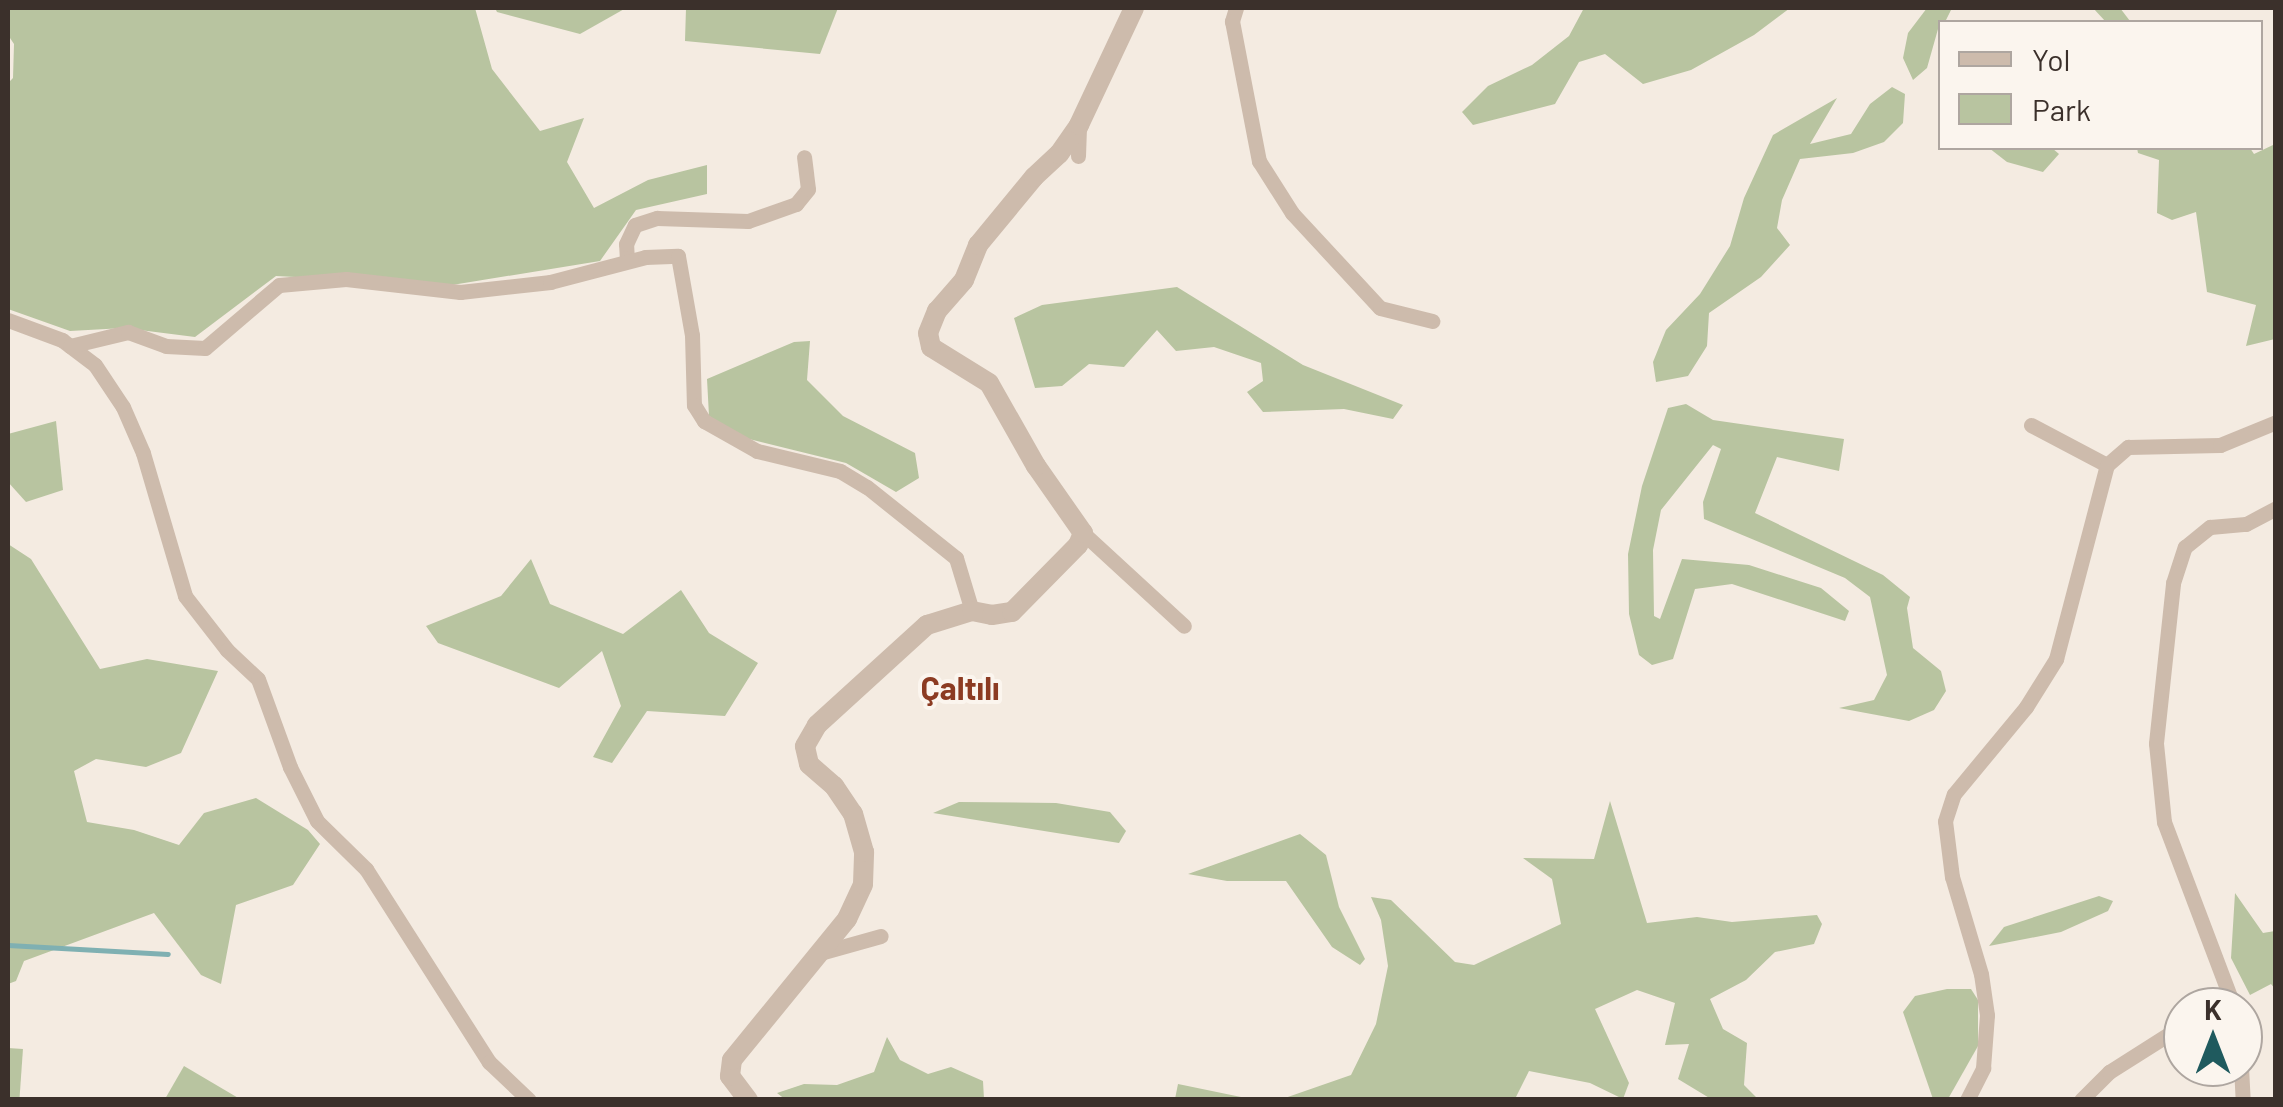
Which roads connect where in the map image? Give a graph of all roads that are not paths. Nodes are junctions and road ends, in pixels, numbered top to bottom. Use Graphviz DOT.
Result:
graph roads {
  1 [pos="1134,8"];
  2 [pos="1236,8"];
  3 [pos="1079,125"];
  4 [pos="1078,156"];
  5 [pos="804,157"];
  6 [pos="627,262"];
  7 [pos="8,320"];
  8 [pos="1432,321"];
  9 [pos="70,346"];
  10 [pos="2276,422"];
  11 [pos="2030,425"];
  12 [pos="2107,465"];
  13 [pos="2276,508"];
  14 [pos="1083,533"];
  15 [pos="972,611"];
  16 [pos="1184,626"];
  17 [pos="881,936"];
  18 [pos="816,954"];
  19 [pos="2226,987"];
  20 [pos="2163,1038"];
  21 [pos="529,1100"];
  22 [pos="748,1100"];
  23 [pos="1967,1100"];
  24 [pos="2081,1100"];
  1 -- 3 [label="street"];
  2 -- 8 [label="street"];
  3 -- 4 [label="street"];
  3 -- 14 [label="street"];
  5 -- 6 [label="street"];
  6 -- 9 [label="street"];
  6 -- 15 [label="street"];
  7 -- 9 [label="street"];
  9 -- 21 [label="street"];
  10 -- 12 [label="street"];
  11 -- 12 [label="street"];
  12 -- 23 [label="street"];
  13 -- 19 [label="street"];
  14 -- 15 [label="street"];
  14 -- 16 [label="street"];
  15 -- 18 [label="street"];
  17 -- 18 [label="street"];
  18 -- 22 [label="street"];
  20 -- 24 [label="street"];
}
